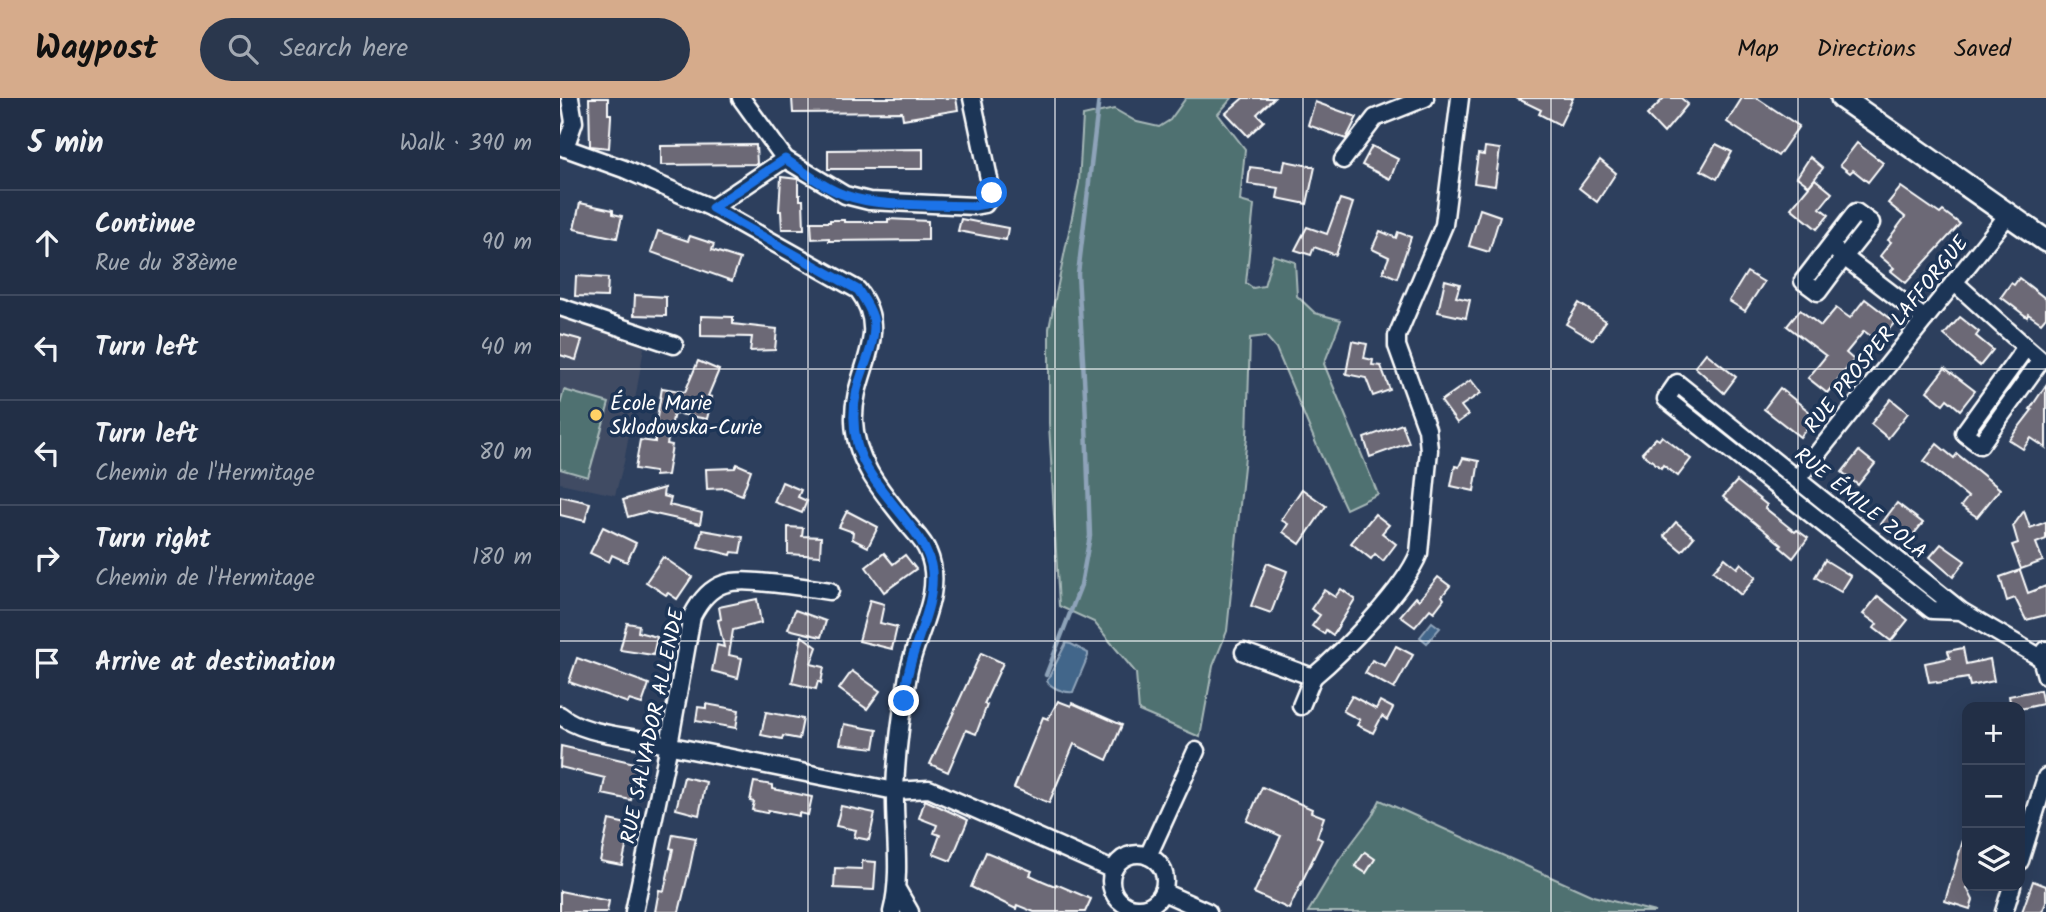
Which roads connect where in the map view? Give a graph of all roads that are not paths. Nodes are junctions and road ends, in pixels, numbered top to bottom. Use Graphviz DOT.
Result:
graph roads {
  1 [pos="570,98"];
  2 [pos="741,98"];
  3 [pos="972,98"];
  4 [pos="1425,98"];
  5 [pos="1460,98"];
  6 [pos="1842,98"];
  7 [pos="562,147"];
  8 [pos="785,159"];
  9 [pos="1343,160"];
  10 [pos="712,208"];
  11 [pos="2008,215"];
  12 [pos="2046,242"];
  13 [pos="1830,246"];
  14 [pos="1844,257"];
  15 [pos="1954,282"];
  16 [pos="560,307"];
  17 [pos="1925,319"];
  18 [pos="674,345"];
  19 [pos="2026,347"];
  20 [pos="1797,479"];
  21 [pos="830,591"];
  22 [pos="1961,611"];
  23 [pos="1244,652"];
  24 [pos="2043,654"];
  25 [pos="2046,676"];
  26 [pos="1313,677"];
  27 [pos="1301,706"];
  28 [pos="560,715"];
  29 [pos="669,745"];
  30 [pos="1196,751"];
  31 [pos="2046,777"];
  32 [pos="895,790"];
  33 [pos="2025,844"];
  34 [pos="1149,856"];
  35 [pos="1113,870"];
  36 [pos="898,891"];
  37 [pos="2010,891"];
  38 [pos="1163,892"];
  39 [pos="1125,909"];
  40 [pos="634,912"];
  41 [pos="892,912"];
  42 [pos="910,912"];
  43 [pos="1208,912"];
  44 [pos="2004,912"];
  1 -- 7 [label="street"];
  2 -- 8 [label="street"];
  3 -- 8 [label="street"];
  4 -- 9 [label="street"];
  5 -- 26 [label="street"];
  6 -- 11 [label="main road"];
  7 -- 10 [label="street"];
  8 -- 10 [label="street"];
  10 -- 32 [label="street"];
  11 -- 12 [label="main road"];
  11 -- 15 [label="street, RUE PROSPER LAFFORGUE"];
  13 -- 14 [label="street"];
  13 -- 14 [label="street"];
  13 -- 14 [label="street"];
  14 -- 17 [label="street"];
  15 -- 17 [label="street, RUE PROSPER LAFFORGUE"];
  15 -- 19 [label="street"];
  16 -- 18 [label="street"];
  17 -- 20 [label="street, RUE PROSPER LAFFORGUE"];
  19 -- 19 [label="street"];
  20 -- 22 [label="street, RUE ÉMILE ZOLA"];
  20 -- 22 [label="street, RUE ÉMILE ZOLA"];
  21 -- 29 [label="street, RUE SALVADOR ALLENDE"];
  22 -- 24 [label="street, RUE ÉMILE ZOLA"];
  23 -- 26 [label="street"];
  24 -- 25 [label="street"];
  26 -- 27 [label="street"];
  28 -- 29 [label="street"];
  29 -- 32 [label="street"];
  29 -- 40 [label="street, RUE SALVADOR ALLENDE"];
  30 -- 34 [label="street"];
  31 -- 33 [label="street"];
  32 -- 35 [label="street"];
  32 -- 36 [label="street"];
  34 -- 35 [label="street"];
  34 -- 38 [label="street"];
  35 -- 39 [label="street"];
  36 -- 41 [label="street"];
  36 -- 42 [label="street"];
  37 -- 44 [label="street"];
  38 -- 39 [label="street"];
  38 -- 43 [label="street"];
}
